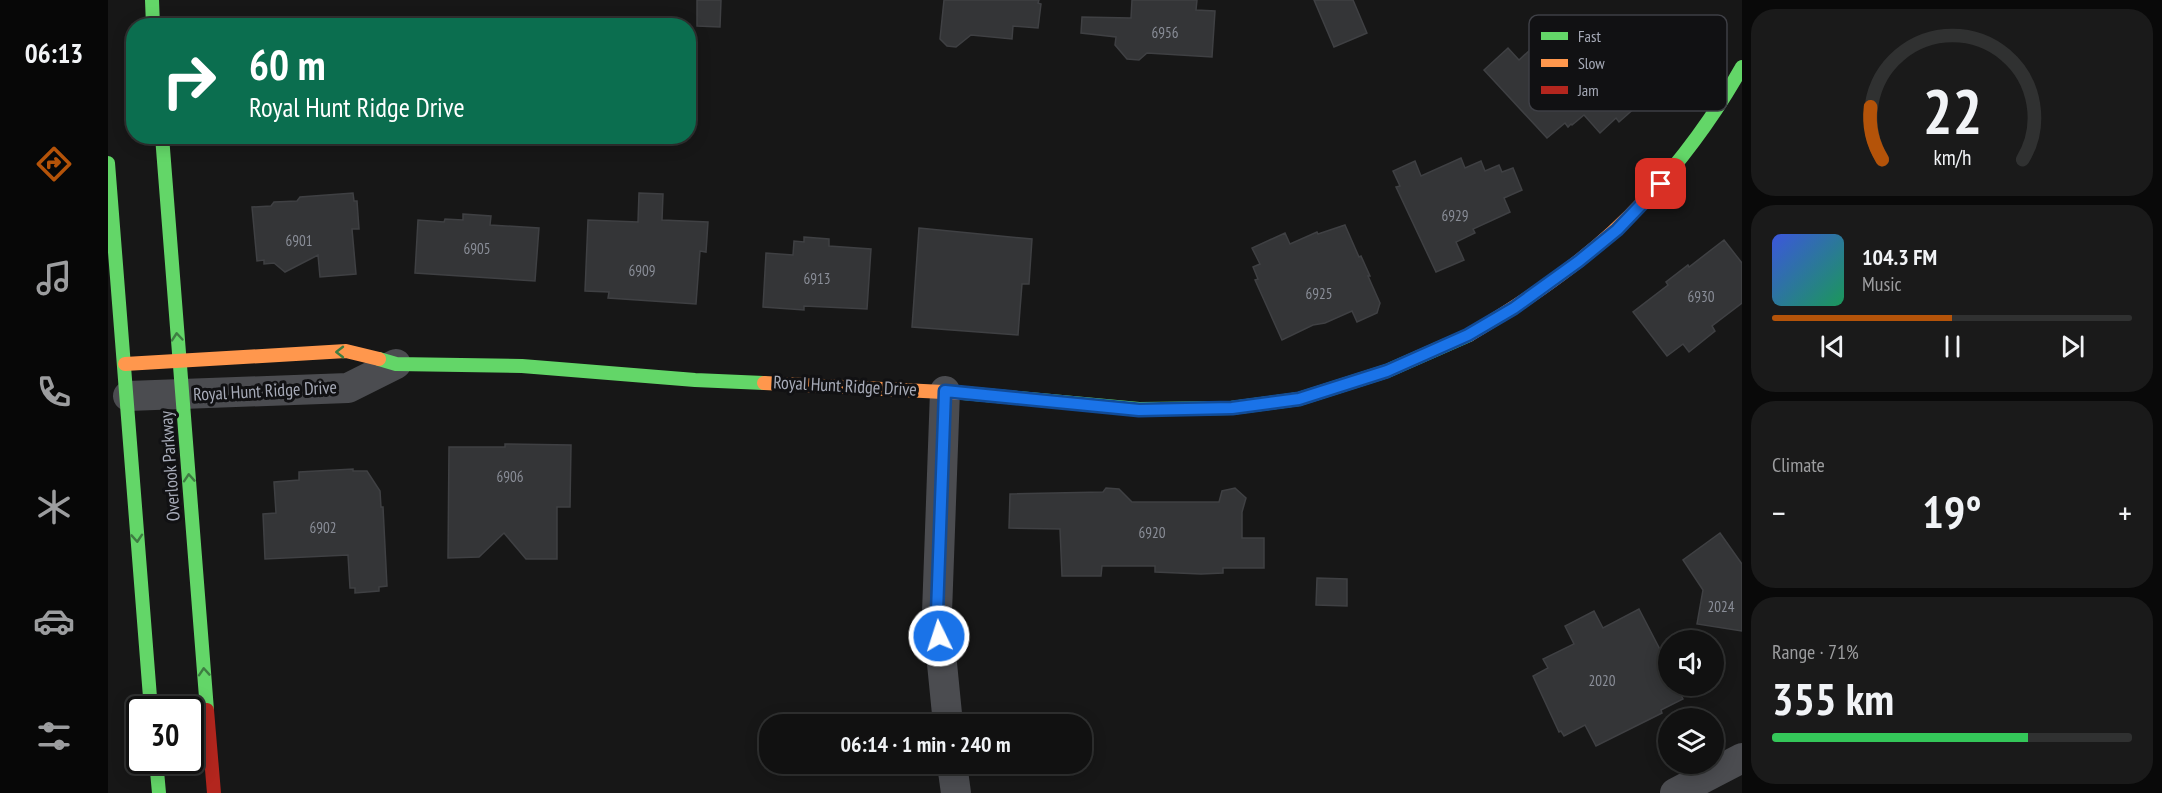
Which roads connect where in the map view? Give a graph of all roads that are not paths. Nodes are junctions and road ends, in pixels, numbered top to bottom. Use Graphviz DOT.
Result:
graph roads {
  1 [pos="152,0"];
  2 [pos="153,18"];
  3 [pos="1742,67"];
  4 [pos="1727,93"];
  5 [pos="1717,111"];
  6 [pos="163,144"];
  7 [pos="108,164"];
  8 [pos="179,361"];
  9 [pos="125,364"];
  10 [pos="396,364"];
  11 [pos="945,391"];
  12 [pos="183,395"];
  13 [pos="128,396"];
  14 [pos="150,696"];
  15 [pos="947,714"];
  16 [pos="1742,758"];
  17 [pos="157,774"];
  18 [pos="953,774"];
  19 [pos="159,793"];
  20 [pos="214,793"];
  21 [pos="956,793"];
  22 [pos="1675,793"];
  1 -- 2 [label="street"];
  3 -- 4 [label="street, Royal Hunt Ridge Drive"];
  5 -- 11 [label="street, Royal Hunt Ridge Drive"];
  8 -- 6 [label="street, Overlook Parkway, one-way"];
  7 -- 9 [label="street, Overlook Parkway"];
  8 -- 9 [label="street, Royal Hunt Ridge Drive"];
  10 -- 8 [label="street, Royal Hunt Ridge Drive, one-way"];
  8 -- 12 [label="street, Overlook Parkway"];
  9 -- 13 [label="street, Overlook Parkway"];
  10 -- 11 [label="street, Royal Hunt Ridge Drive"];
  10 -- 12 [label="street, Royal Hunt Ridge Drive"];
  11 -- 15 [label="street"];
  12 -- 13 [label="street, Royal Hunt Ridge Drive"];
  20 -- 12 [label="street, Overlook Parkway, one-way"];
  13 -- 14 [label="street, Overlook Parkway, one-way"];
  16 -- 22 [label="street"];
  17 -- 19 [label="street"];
  18 -- 21 [label="street"];
}
